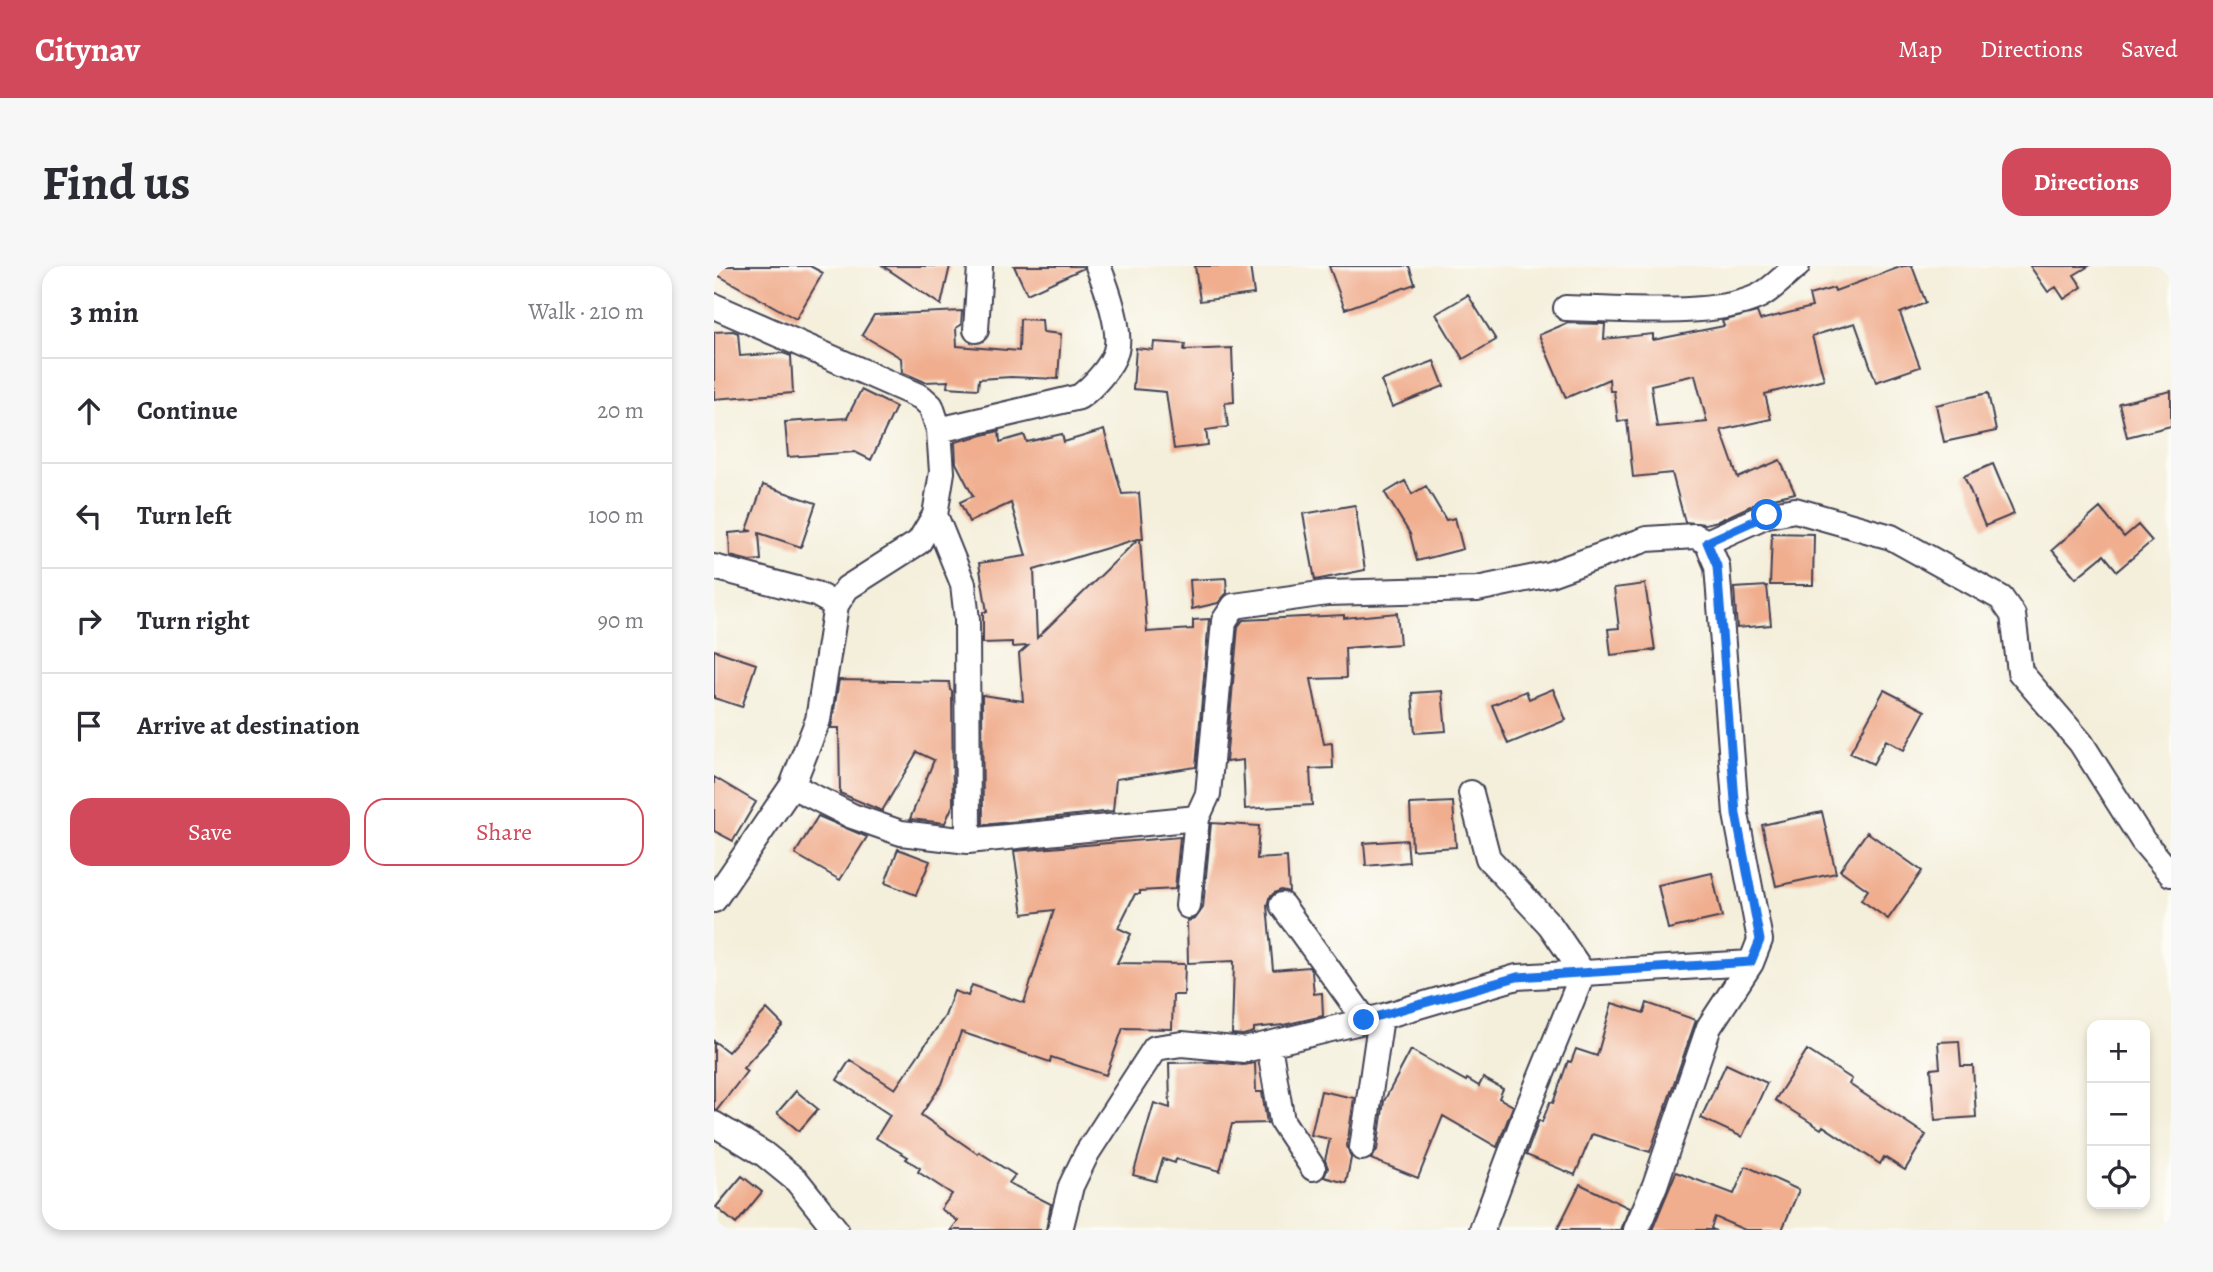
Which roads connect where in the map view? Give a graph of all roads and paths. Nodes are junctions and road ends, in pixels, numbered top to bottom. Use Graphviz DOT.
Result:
graph roads {
  1 [pos="980,266"];
  2 [pos="1098,266"];
  3 [pos="1797,266"];
  4 [pos="714,306"];
  5 [pos="1566,307"];
  6 [pos="976,330"];
  7 [pos="939,430"];
  8 [pos="934,514"];
  9 [pos="1707,542"];
  10 [pos="714,566"];
  11 [pos="836,605"];
  12 [pos="792,786"];
  13 [pos="1471,793"];
  14 [pos="1197,818"];
  15 [pos="968,841"];
  16 [pos="2171,874"];
  17 [pos="714,900"];
  18 [pos="1282,905"];
  19 [pos="1188,906"];
  20 [pos="1751,962"];
  21 [pos="1583,973"];
  22 [pos="1373,1018"];
  23 [pos="1269,1045"];
  24 [pos="714,1124"];
  25 [pos="1362,1148"];
  26 [pos="1313,1168"];
  27 [pos="836,1230"];
  28 [pos="1060,1230"];
  29 [pos="1482,1230"];
  30 [pos="1636,1230"];
  1 -- 6 [label="street"];
  2 -- 7 [label="street"];
  3 -- 5 [label="street"];
  4 -- 7 [label="street"];
  7 -- 8 [label="street"];
  8 -- 11 [label="street"];
  8 -- 15 [label="street"];
  9 -- 14 [label="street"];
  9 -- 16 [label="street"];
  9 -- 20 [label="street"];
  10 -- 11 [label="street"];
  11 -- 12 [label="street"];
  12 -- 15 [label="street"];
  12 -- 17 [label="street"];
  13 -- 21 [label="street"];
  14 -- 15 [label="street"];
  14 -- 19 [label="street"];
  18 -- 22 [label="street"];
  20 -- 21 [label="street"];
  20 -- 30 [label="street"];
  21 -- 22 [label="street"];
  21 -- 29 [label="street"];
  22 -- 23 [label="street"];
  22 -- 25 [label="street"];
  23 -- 26 [label="street"];
  23 -- 28 [label="street"];
  24 -- 27 [label="street"];
}
